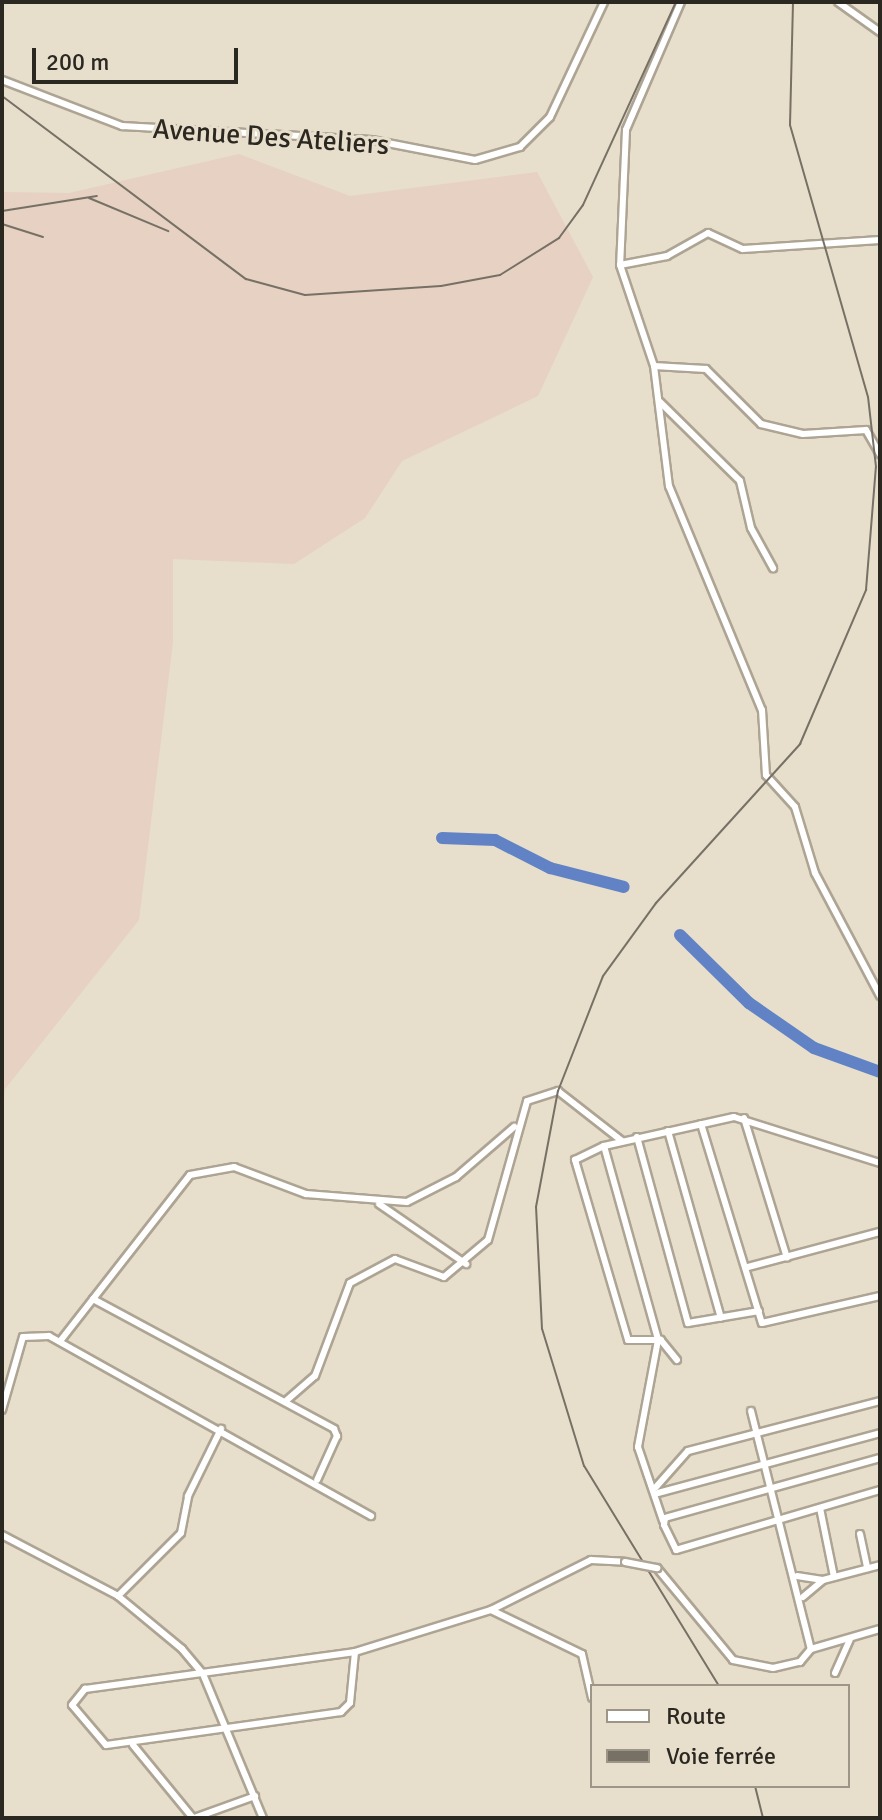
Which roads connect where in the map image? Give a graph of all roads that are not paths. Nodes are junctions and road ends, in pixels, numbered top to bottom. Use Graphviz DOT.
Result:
graph roads {
  1 [pos="604,2"];
  2 [pos="681,2"];
  3 [pos="838,2"];
  4 [pos="880,32"];
  5 [pos="2,80"];
  6 [pos="880,240"];
  7 [pos="620,265"];
  8 [pos="654,366"];
  9 [pos="660,402"];
  10 [pos="880,454"];
  11 [pos="773,568"];
  12 [pos="880,996"];
  13 [pos="744,1118"];
  14 [pos="701,1124"];
  15 [pos="514,1127"];
  16 [pos="668,1131"];
  17 [pos="637,1137"];
  18 [pos="622,1141"];
  19 [pos="604,1146"];
  20 [pos="880,1163"];
  21 [pos="379,1204"];
  22 [pos="880,1232"];
  23 [pos="787,1258"];
  24 [pos="466,1264"];
  25 [pos="748,1267"];
  26 [pos="880,1296"];
  27 [pos="93,1299"];
  28 [pos="759,1311"];
  29 [pos="721,1318"];
  30 [pos="61,1340"];
  31 [pos="658,1340"];
  32 [pos="677,1360"];
  33 [pos="287,1400"];
  34 [pos="880,1401"];
  35 [pos="2,1410"];
  36 [pos="751,1411"];
  37 [pos="221,1429"];
  38 [pos="756,1432"];
  39 [pos="880,1433"];
  40 [pos="880,1458"];
  41 [pos="764,1462"];
  42 [pos="317,1480"];
  43 [pos="657,1490"];
  44 [pos="772,1490"];
  45 [pos="880,1490"];
  46 [pos="820,1508"];
  47 [pos="371,1516"];
  48 [pos="781,1518"];
  49 [pos="663,1521"];
  50 [pos="860,1534"];
  51 [pos="2,1535"];
  52 [pos="880,1565"];
  53 [pos="867,1568"];
  54 [pos="797,1576"];
  55 [pos="834,1577"];
  56 [pos="823,1580"];
  57 [pos="118,1596"];
  58 [pos="803,1597"];
  59 [pos="491,1610"];
  60 [pos="880,1629"];
  61 [pos="851,1638"];
  62 [pos="811,1649"];
  63 [pos="355,1652"];
  64 [pos="835,1673"];
  65 [pos="203,1674"];
  66 [pos="590,1689"];
  67 [pos="227,1728"];
  68 [pos="133,1745"];
  69 [pos="255,1796"];
  70 [pos="194,1818"];
  71 [pos="263,1818"];
  1 -- 5 [label="street, Avenue Des Ateliers"];
  2 -- 7 [label="street"];
  3 -- 4 [label="street"];
  6 -- 7 [label="street"];
  7 -- 8 [label="street"];
  8 -- 9 [label="street"];
  8 -- 10 [label="street"];
  9 -- 11 [label="street"];
  9 -- 12 [label="street"];
  13 -- 14 [label="street"];
  13 -- 20 [label="street"];
  13 -- 23 [label="street"];
  14 -- 16 [label="street"];
  14 -- 25 [label="street"];
  15 -- 18 [label="street"];
  15 -- 21 [label="street"];
  15 -- 24 [label="street"];
  16 -- 17 [label="street"];
  16 -- 29 [label="street"];
  17 -- 18 [label="street"];
  17 -- 29 [label="street"];
  18 -- 19 [label="street"];
  19 -- 31 [label="street"];
  19 -- 31 [label="street"];
  21 -- 24 [label="street"];
  21 -- 27 [label="street"];
  22 -- 23 [label="street"];
  23 -- 25 [label="street"];
  24 -- 33 [label="street"];
  25 -- 28 [label="street"];
  26 -- 28 [label="street"];
  27 -- 30 [label="street"];
  27 -- 33 [label="street"];
  28 -- 29 [label="street"];
  30 -- 35 [label="street"];
  30 -- 37 [label="street"];
  31 -- 32 [label="street"];
  31 -- 43 [label="street"];
  33 -- 42 [label="street"];
  34 -- 38 [label="street"];
  36 -- 38 [label="street"];
  37 -- 42 [label="street"];
  37 -- 57 [label="street"];
  38 -- 41 [label="street"];
  38 -- 43 [label="street"];
  39 -- 41 [label="street"];
  40 -- 44 [label="street"];
  41 -- 43 [label="street"];
  41 -- 44 [label="street"];
  42 -- 47 [label="street"];
  43 -- 49 [label="street"];
  44 -- 48 [label="street"];
  44 -- 49 [label="street"];
  45 -- 46 [label="street"];
  46 -- 48 [label="street"];
  46 -- 55 [label="street"];
  48 -- 49 [label="street"];
  48 -- 54 [label="street"];
  50 -- 53 [label="street"];
  51 -- 57 [label="street"];
  52 -- 53 [label="street"];
  53 -- 55 [label="street"];
  54 -- 56 [label="street"];
  54 -- 58 [label="street"];
  55 -- 56 [label="street"];
  56 -- 58 [label="street"];
  57 -- 65 [label="street"];
  58 -- 62 [label="street"];
  59 -- 62 [label="street, bridge"];
  59 -- 63 [label="street"];
  59 -- 66 [label="street"];
  60 -- 61 [label="street"];
  61 -- 62 [label="street"];
  61 -- 64 [label="street"];
  63 -- 65 [label="street"];
  63 -- 67 [label="street"];
  65 -- 67 [label="street"];
  65 -- 68 [label="street"];
  67 -- 68 [label="street"];
  67 -- 69 [label="street"];
  68 -- 70 [label="street"];
  69 -- 70 [label="street"];
  69 -- 71 [label="street"];
}
